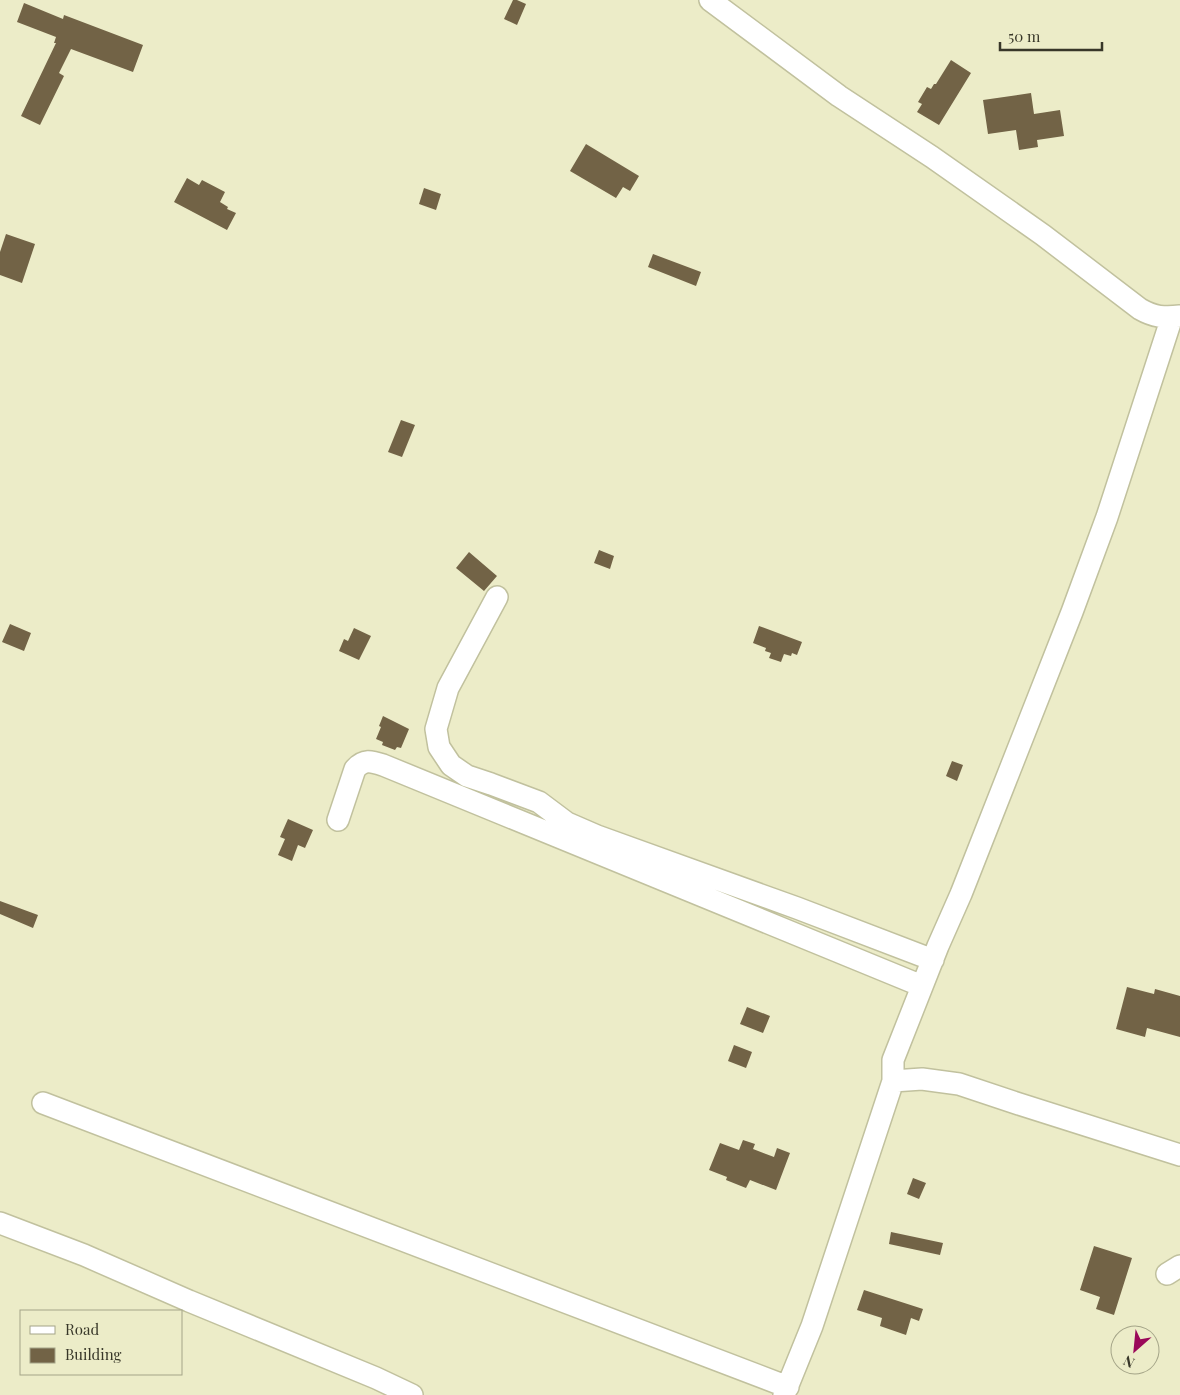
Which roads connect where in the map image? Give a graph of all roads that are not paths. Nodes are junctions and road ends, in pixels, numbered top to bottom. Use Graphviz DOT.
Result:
graph roads {
  1 [pos="710,0"];
  2 [pos="1176,317"];
  3 [pos="497,597"];
  4 [pos="338,820"];
  5 [pos="933,960"];
  6 [pos="922,986"];
  7 [pos="893,1081"];
  8 [pos="44,1103"];
  9 [pos="1180,1155"];
  10 [pos="0,1223"];
  11 [pos="786,1391"];
  12 [pos="412,1395"];
  1 -- 2 [label="street"];
  2 -- 5 [label="street"];
  3 -- 5 [label="street"];
  4 -- 6 [label="street"];
  5 -- 6 [label="street"];
  6 -- 7 [label="street"];
  7 -- 9 [label="street"];
  7 -- 11 [label="street"];
  8 -- 11 [label="street"];
  10 -- 12 [label="street"];
}
